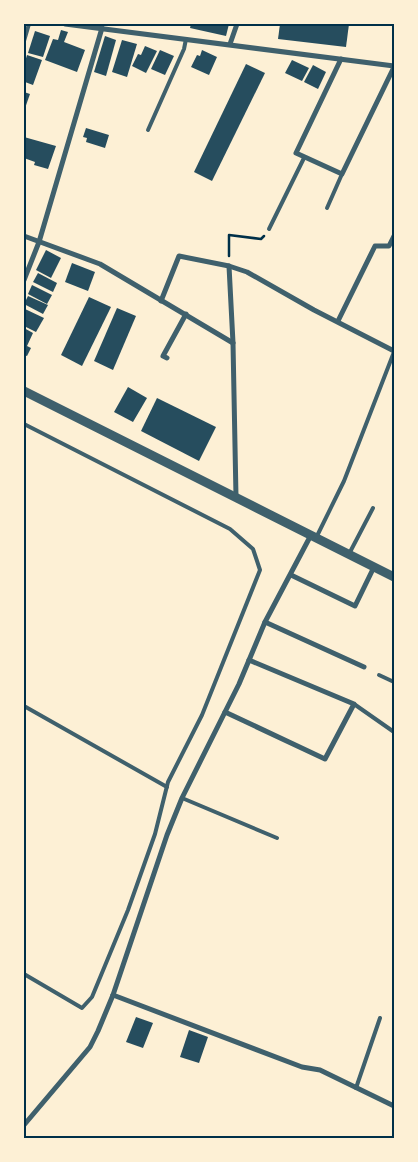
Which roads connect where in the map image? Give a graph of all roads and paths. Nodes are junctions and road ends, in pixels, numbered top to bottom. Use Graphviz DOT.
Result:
graph roads {
  1 [pos="29,24"];
  2 [pos="65,24"];
  3 [pos="237,24"];
  4 [pos="102,28"];
  5 [pos="186,39"];
  6 [pos="24,41"];
  7 [pos="230,44"];
  8 [pos="342,59"];
  9 [pos="394,66"];
  10 [pos="148,130"];
  11 [pos="304,158"];
  12 [pos="342,174"];
  13 [pos="327,208"];
  14 [pos="269,229"];
  15 [pos="24,236"];
  16 [pos="394,236"];
  17 [pos="39,242"];
  18 [pos="229,266"];
  19 [pos="24,280"];
  20 [pos="161,301"];
  21 [pos="186,314"];
  22 [pos="338,321"];
  23 [pos="233,343"];
  24 [pos="394,351"];
  25 [pos="163,356"];
  26 [pos="393,359"];
  27 [pos="24,391"];
  28 [pos="24,424"];
  29 [pos="236,498"];
  30 [pos="373,508"];
  31 [pos="314,537"];
  32 [pos="349,554"];
  33 [pos="374,567"];
  34 [pos="291,575"];
  35 [pos="394,577"];
  36 [pos="265,622"];
  37 [pos="249,660"];
  38 [pos="364,667"];
  39 [pos="379,675"];
  40 [pos="394,682"];
  41 [pos="354,704"];
  42 [pos="24,706"];
  43 [pos="225,712"];
  44 [pos="394,732"];
  45 [pos="167,787"];
  46 [pos="182,798"];
  47 [pos="277,838"];
  48 [pos="24,974"];
  49 [pos="113,995"];
  50 [pos="380,1018"];
  51 [pos="356,1088"];
  52 [pos="394,1106"];
  53 [pos="24,1125"];
  1 -- 6 [label="lane"];
  2 -- 4 [label="street"];
  3 -- 7 [label="street"];
  4 -- 5 [label="street"];
  4 -- 17 [label="street"];
  5 -- 7 [label="street"];
  5 -- 10 [label="lane"];
  7 -- 8 [label="street"];
  8 -- 9 [label="street"];
  8 -- 11 [label="street"];
  9 -- 12 [label="street"];
  11 -- 12 [label="street"];
  11 -- 14 [label="lane"];
  12 -- 13 [label="lane"];
  14 -- 18 [label="path"];
  15 -- 17 [label="street"];
  16 -- 22 [label="street"];
  17 -- 19 [label="street"];
  17 -- 20 [label="street"];
  18 -- 20 [label="street"];
  18 -- 22 [label="street"];
  18 -- 23 [label="street"];
  20 -- 21 [label="street"];
  21 -- 23 [label="street"];
  21 -- 25 [label="street"];
  22 -- 24 [label="street"];
  23 -- 29 [label="street"];
  24 -- 26 [label="lane"];
  26 -- 31 [label="lane"];
  27 -- 29 [label="street"];
  28 -- 45 [label="lane"];
  29 -- 31 [label="street"];
  30 -- 32 [label="lane"];
  31 -- 32 [label="street"];
  31 -- 34 [label="street"];
  32 -- 33 [label="street"];
  33 -- 34 [label="street"];
  33 -- 35 [label="street"];
  34 -- 36 [label="street"];
  36 -- 37 [label="street"];
  36 -- 38 [label="street"];
  37 -- 41 [label="street"];
  37 -- 43 [label="street"];
  39 -- 40 [label="lane"];
  41 -- 43 [label="street"];
  41 -- 44 [label="lane"];
  42 -- 45 [label="lane"];
  43 -- 46 [label="street"];
  45 -- 48 [label="lane"];
  46 -- 47 [label="lane"];
  46 -- 49 [label="street"];
  49 -- 51 [label="street"];
  49 -- 53 [label="street"];
  50 -- 51 [label="lane"];
  51 -- 52 [label="street"];
}
